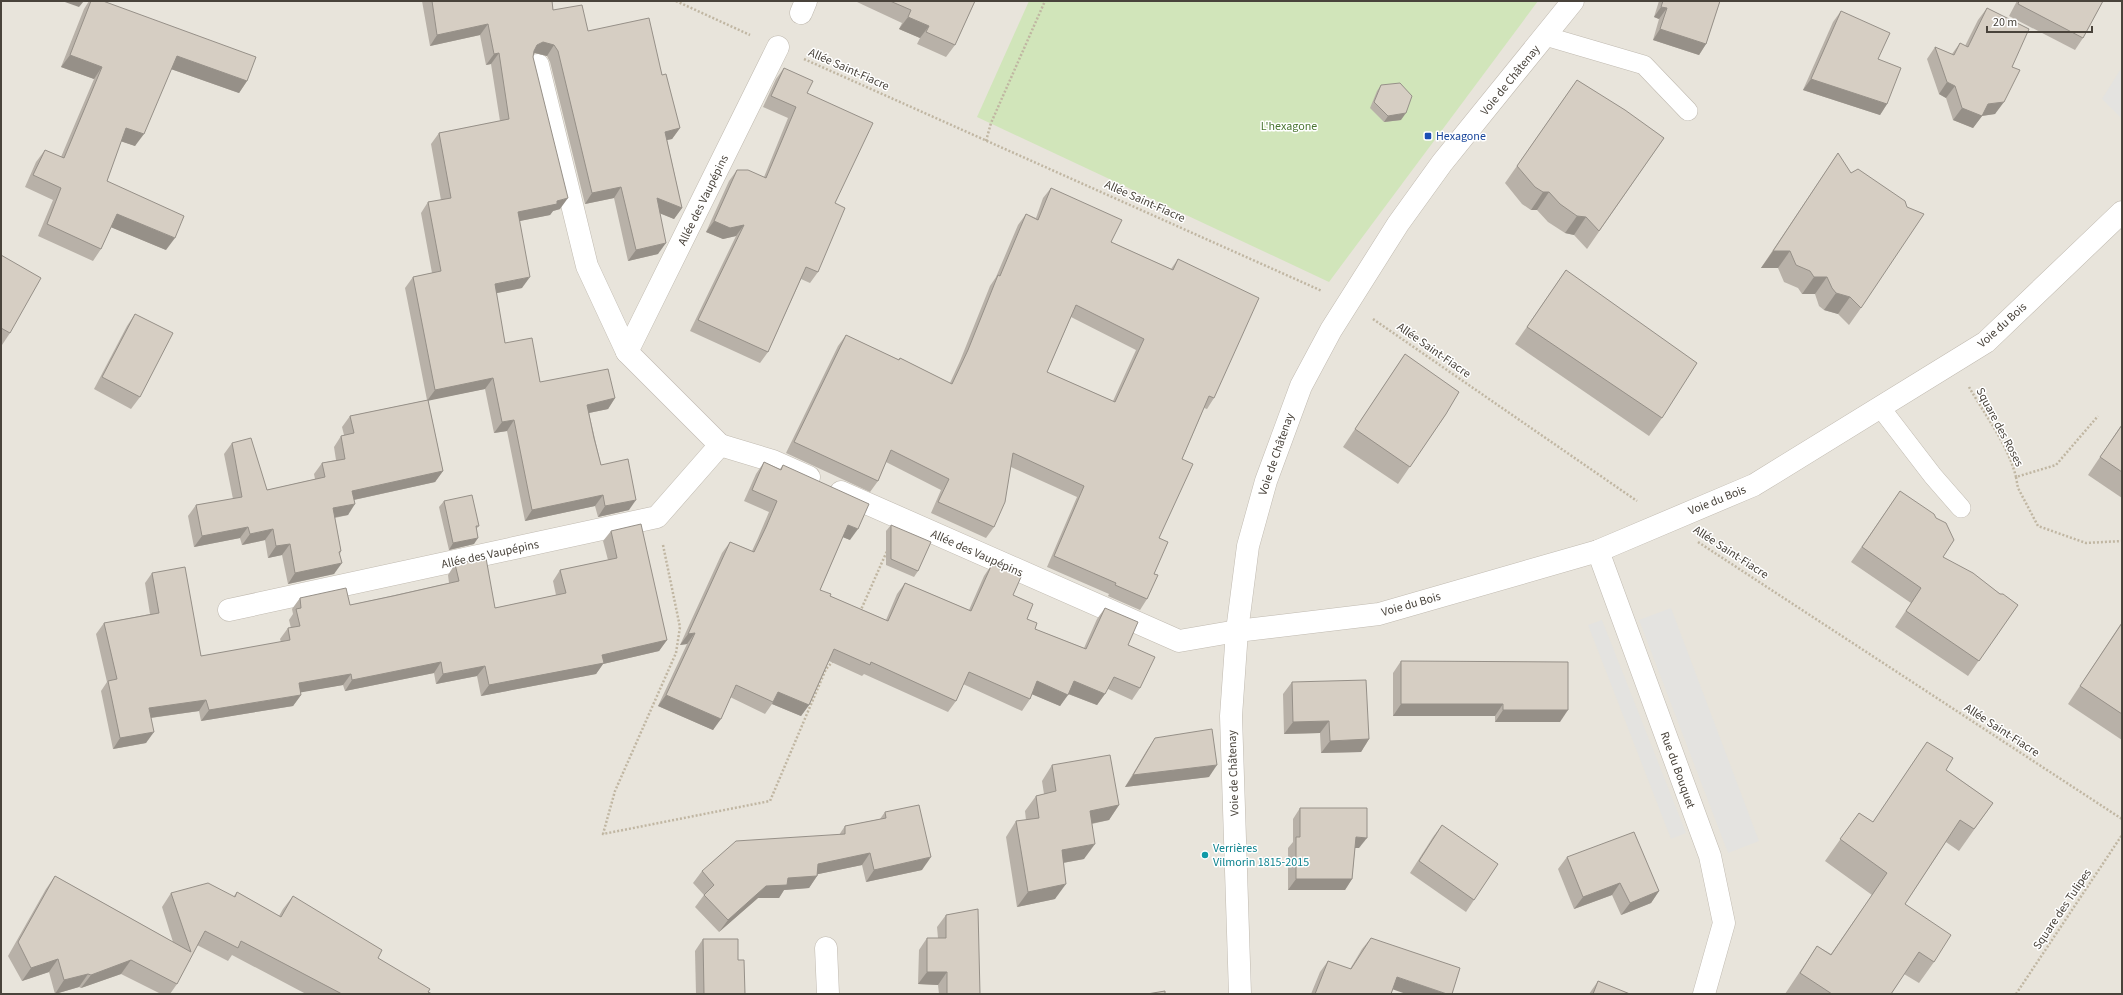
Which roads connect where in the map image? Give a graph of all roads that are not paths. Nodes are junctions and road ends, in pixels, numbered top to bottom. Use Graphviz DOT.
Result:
graph roads {
  1 [pos="1573,1"];
  2 [pos="1545,36"];
  3 [pos="778,47"];
  4 [pos="538,65"];
  5 [pos="1688,111"];
  6 [pos="2122,212"];
  7 [pos="627,352"];
  8 [pos="1880,407"];
  9 [pos="720,445"];
  10 [pos="1961,508"];
  11 [pos="1598,551"];
  12 [pos="229,610"];
  13 [pos="1237,631"];
  14 [pos="826,948"];
  15 [pos="828,994"];
  16 [pos="1240,994"];
  17 [pos="1704,994"];
  1 -- 2 [label="street, Voie de Châtenay"];
  2 -- 5 [label="lane"];
  2 -- 13 [label="street, Voie de Châtenay"];
  3 -- 7 [label="street, Allée des Vaupépins"];
  4 -- 7 [label="street, Allée des Vaupépins"];
  6 -- 8 [label="street, Voie du Bois"];
  7 -- 9 [label="street, Allée des Vaupépins"];
  8 -- 10 [label="lane"];
  8 -- 11 [label="street, Voie du Bois"];
  9 -- 12 [label="street, Allée des Vaupépins"];
  9 -- 13 [label="street, Allée des Vaupépins"];
  11 -- 13 [label="street, Voie du Bois"];
  11 -- 17 [label="street, Rue du Bouquet"];
  13 -- 16 [label="street, Voie de Châtenay"];
  14 -- 15 [label="street"];
}
